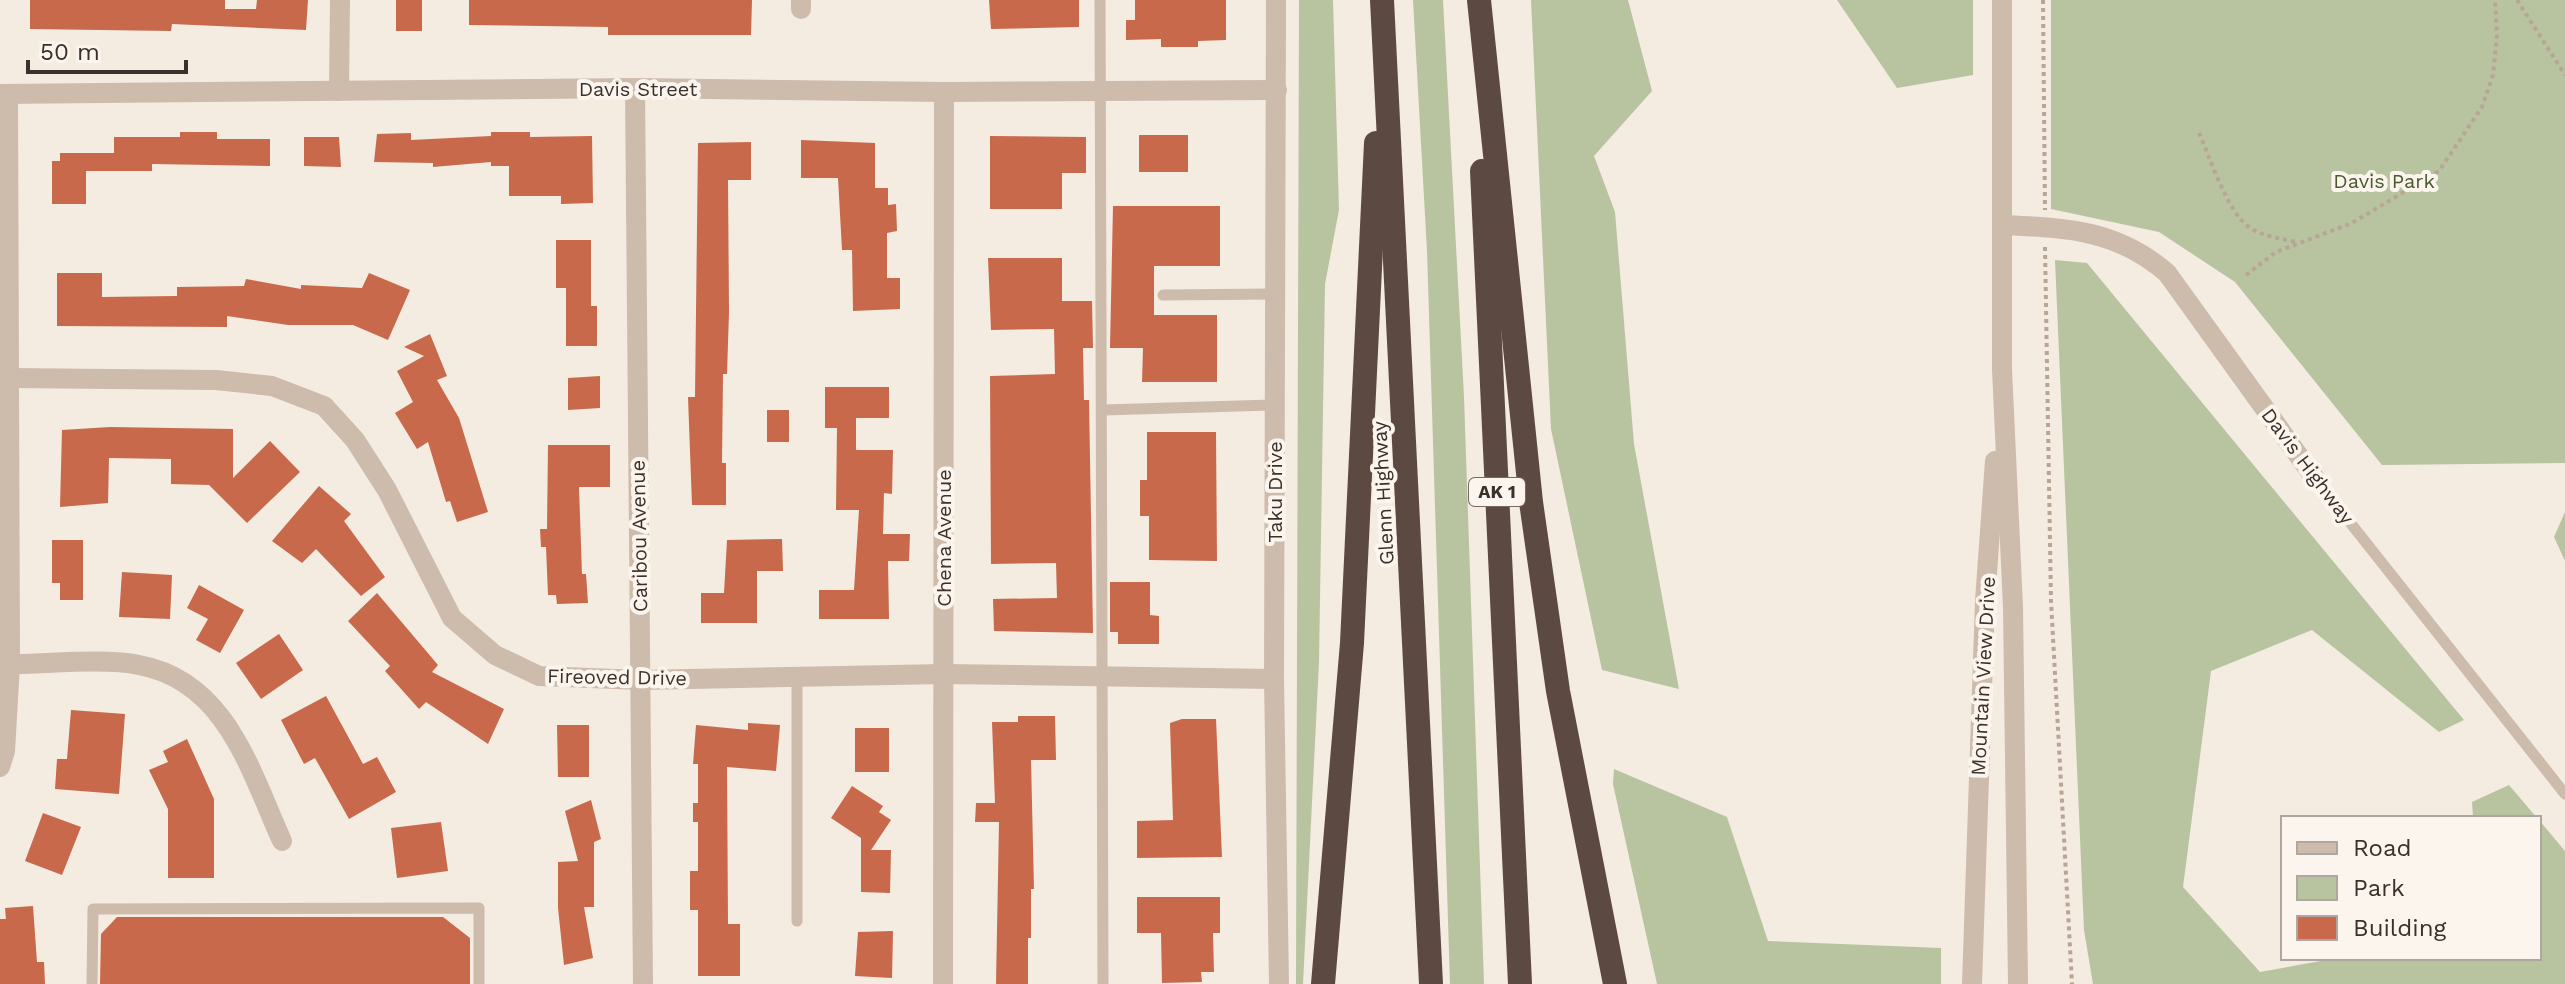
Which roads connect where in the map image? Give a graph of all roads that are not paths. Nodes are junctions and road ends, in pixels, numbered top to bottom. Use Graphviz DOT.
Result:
graph roads {
  1 [pos="340,0"];
  2 [pos="1100,0"];
  3 [pos="1276,0"];
  4 [pos="1382,0"];
  5 [pos="1476,0"];
  6 [pos="2002,0"];
  7 [pos="1383,33"];
  8 [pos="635,88"];
  9 [pos="1277,90"];
  10 [pos="339,91"];
  11 [pos="1103,91"];
  12 [pos="944,92"];
  13 [pos="4,94"];
  14 [pos="2002,225"];
  15 [pos="1275,294"];
  16 [pos="1163,295"];
  17 [pos="2002,369"];
  18 [pos="8,378"];
  19 [pos="1275,405"];
  20 [pos="1103,410"];
  21 [pos="2314,477"];
  22 [pos="10,664"];
  23 [pos="944,674"];
  24 [pos="797,677"];
  25 [pos="1103,677"];
  26 [pos="1274,679"];
  27 [pos="640,680"];
  28 [pos="0,767"];
  29 [pos="2565,794"];
  30 [pos="282,841"];
  31 [pos="797,921"];
  32 [pos="92,984"];
  33 [pos="479,984"];
  34 [pos="643,984"];
  35 [pos="943,984"];
  36 [pos="1103,984"];
  37 [pos="1279,984"];
  38 [pos="1323,984"];
  39 [pos="1431,984"];
  40 [pos="1520,984"];
  41 [pos="1615,984"];
  42 [pos="1972,984"];
  43 [pos="2018,984"];
  1 -- 10 [label="street"];
  2 -- 11 [label="lane"];
  3 -- 9 [label="street, Taku Drive"];
  4 -- 7 [label="highway, Glenn Highway"];
  5 -- 40 [label="highway, AK 1"];
  5 -- 41 [label="highway"];
  6 -- 14 [label="street, Mountain View Drive"];
  7 -- 38 [label="highway"];
  7 -- 39 [label="highway, Glenn Highway"];
  8 -- 10 [label="street, Davis Street"];
  8 -- 12 [label="street, Davis Street"];
  8 -- 27 [label="street, Caribou Avenue"];
  9 -- 11 [label="street, Davis Street"];
  9 -- 15 [label="street, Taku Drive"];
  10 -- 13 [label="street, Davis Street"];
  11 -- 12 [label="street, Davis Street"];
  11 -- 20 [label="lane"];
  12 -- 23 [label="street, Chena Avenue"];
  13 -- 18 [label="street"];
  14 -- 17 [label="street, Mountain View Drive"];
  14 -- 21 [label="street, Davis Highway"];
  15 -- 16 [label="lane"];
  15 -- 19 [label="street, Taku Drive"];
  17 -- 42 [label="street, Mountain View Drive"];
  17 -- 43 [label="street, Mountain View Drive"];
  18 -- 22 [label="street"];
  18 -- 27 [label="street, Fireoved Drive"];
  19 -- 20 [label="lane"];
  19 -- 26 [label="street, Taku Drive"];
  20 -- 25 [label="lane"];
  21 -- 29 [label="lane, Davis Highway"];
  22 -- 28 [label="street"];
  22 -- 30 [label="street"];
  23 -- 24 [label="street, Fireoved Drive"];
  23 -- 25 [label="street, Fireoved Drive"];
  23 -- 35 [label="street, Chena Avenue"];
  24 -- 27 [label="street, Fireoved Drive"];
  24 -- 31 [label="lane"];
  25 -- 26 [label="street, Fireoved Drive"];
  25 -- 36 [label="lane"];
  26 -- 37 [label="street, Taku Drive"];
  27 -- 34 [label="street, Caribou Avenue"];
  32 -- 33 [label="lane"];
}
